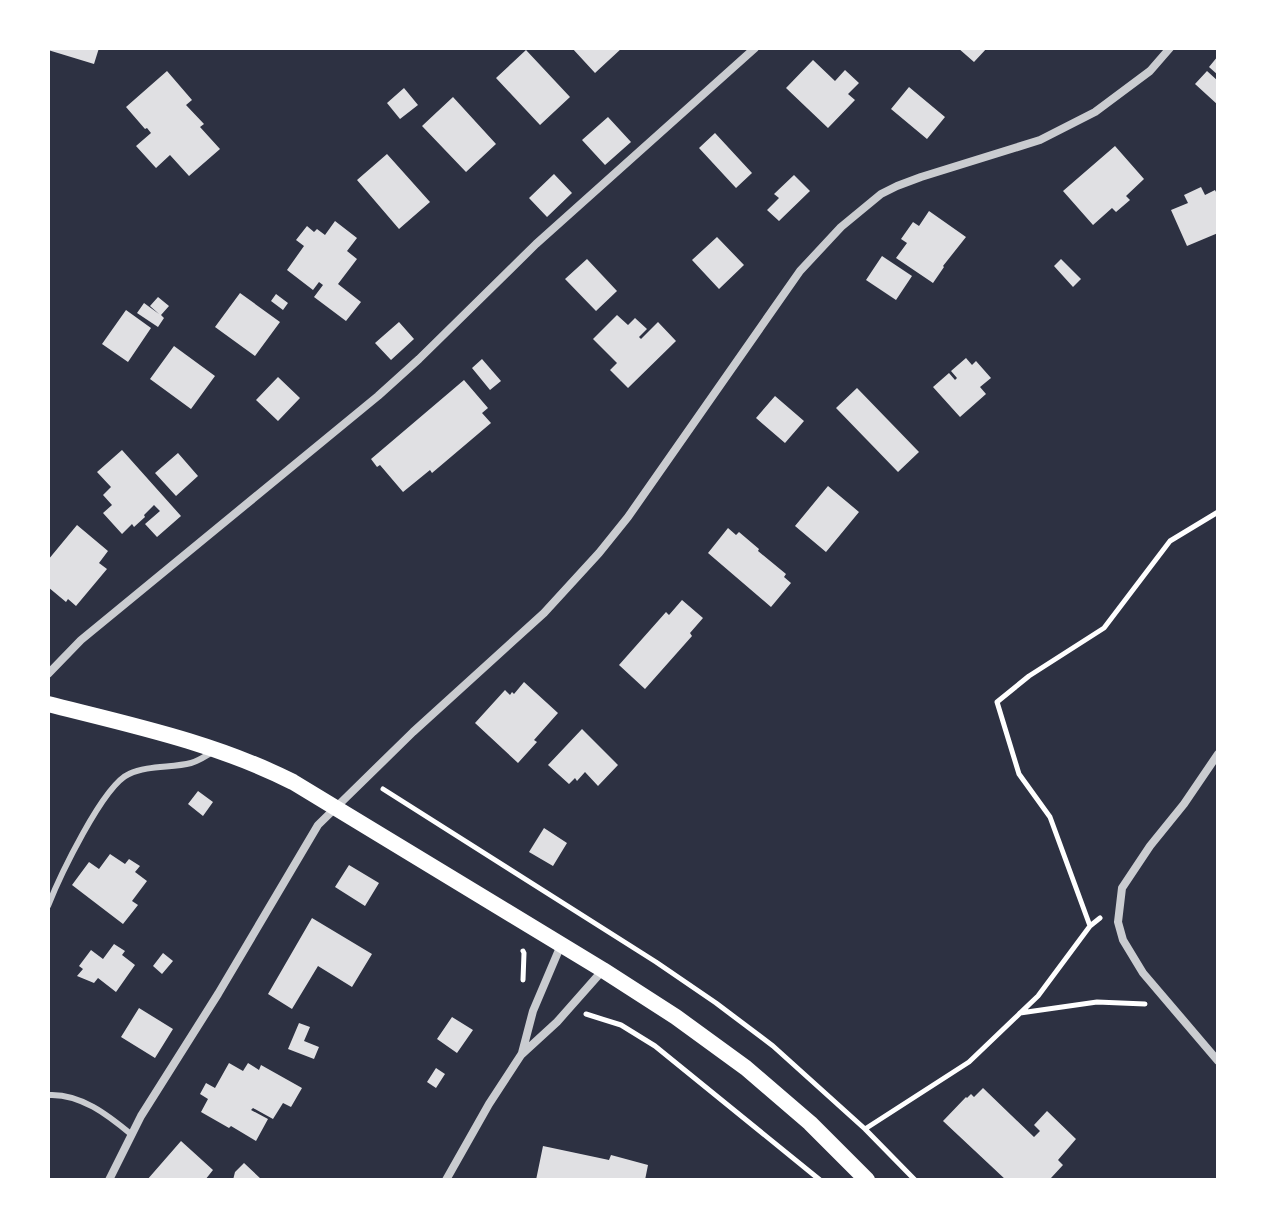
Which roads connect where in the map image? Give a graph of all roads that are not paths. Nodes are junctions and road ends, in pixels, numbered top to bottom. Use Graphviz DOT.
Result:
graph roads {
  1 [pos="755,48"];
  2 [pos="1170,48"];
  3 [pos="48,674"];
  4 [pos="48,704"];
  5 [pos="217,750"];
  6 [pos="1218,754"];
  7 [pos="336,808"];
  8 [pos="48,906"];
  9 [pos="561,945"];
  10 [pos="603,970"];
  11 [pos="521,1055"];
  12 [pos="1218,1061"];
  13 [pos="48,1095"];
  14 [pos="132,1135"];
  15 [pos="109,1180"];
  16 [pos="446,1180"];
  17 [pos="867,1180"];
  1 -- 3 [label="street"];
  2 -- 7 [label="street"];
  4 -- 5 [label="main road"];
  5 -- 7 [label="main road"];
  5 -- 8 [label="lane"];
  6 -- 12 [label="street"];
  7 -- 9 [label="main road"];
  7 -- 14 [label="street"];
  9 -- 10 [label="main road"];
  9 -- 11 [label="street"];
  10 -- 11 [label="street"];
  10 -- 17 [label="main road"];
  11 -- 16 [label="street"];
  13 -- 14 [label="lane"];
  14 -- 15 [label="street"];
}
